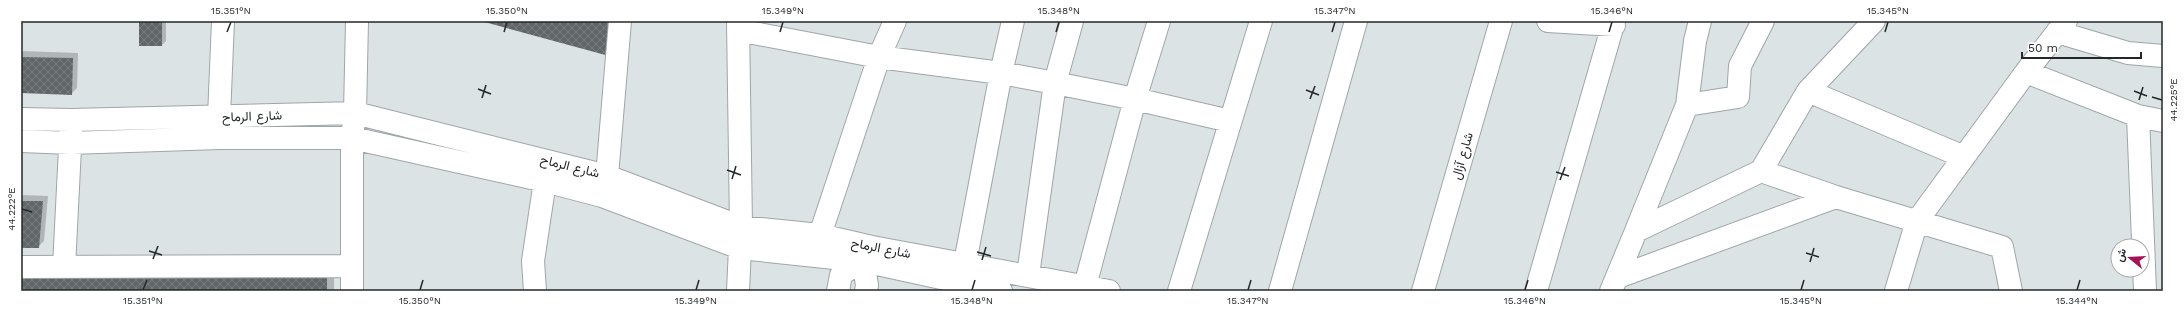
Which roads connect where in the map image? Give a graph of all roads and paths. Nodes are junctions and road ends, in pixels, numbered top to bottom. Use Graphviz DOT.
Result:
graph roads {
  1 [pos="223,21"];
  2 [pos="357,21"];
  3 [pos="620,21"];
  4 [pos="895,21"];
  5 [pos="1013,21"];
  6 [pos="1072,21"];
  7 [pos="1159,21"];
  8 [pos="1261,21"];
  9 [pos="1356,21"];
  10 [pos="1501,21"];
  11 [pos="1548,21"];
  12 [pos="1700,21"];
  13 [pos="1763,21"];
  14 [pos="1874,21"];
  15 [pos="1614,23"];
  16 [pos="743,24"];
  17 [pos="2062,27"];
  18 [pos="2163,56"];
  19 [pos="880,57"];
  20 [pos="2026,72"];
  21 [pos="1001,73"];
  22 [pos="1055,83"];
  23 [pos="1808,91"];
  24 [pos="1135,99"];
  25 [pos="1686,105"];
  26 [pos="355,113"];
  27 [pos="2138,116"];
  28 [pos="219,117"];
  29 [pos="21,119"];
  30 [pos="71,120"];
  31 [pos="1230,121"];
  32 [pos="2163,121"];
  33 [pos="352,138"];
  34 [pos="21,141"];
  35 [pos="70,144"];
  36 [pos="1964,157"];
  37 [pos="1761,171"];
  38 [pos="607,176"];
  39 [pos="545,181"];
  40 [pos="1836,197"];
  41 [pos="1917,221"];
  42 [pos="1636,231"];
  43 [pos="820,235"];
  44 [pos="740,237"];
  45 [pos="868,254"];
  46 [pos="965,263"];
  47 [pos="352,266"];
  48 [pos="21,267"];
  49 [pos="64,267"];
  50 [pos="1028,276"];
  51 [pos="991,284"];
  52 [pos="1614,284"];
  53 [pos="1085,286"];
  54 [pos="352,291"];
  55 [pos="535,291"];
  56 [pos="738,291"];
  57 [pos="838,291"];
  58 [pos="866,291"];
  59 [pos="1109,291"];
  60 [pos="1179,291"];
  61 [pos="1280,291"];
  62 [pos="1423,291"];
  63 [pos="1536,291"];
  64 [pos="1896,291"];
  65 [pos="2011,291"];
  66 [pos="2145,291"];
  1 -- 28 [label="street"];
  2 -- 26 [label="street"];
  3 -- 38 [label="street"];
  4 -- 19 [label="street"];
  5 -- 21 [label="street"];
  6 -- 22 [label="street"];
  7 -- 24 [label="street"];
  8 -- 31 [label="street"];
  9 -- 61 [label="street"];
  10 -- 62 [label="street, شارع آزال"];
  11 -- 15 [label="street"];
  12 -- 25 [label="street"];
  13 -- 25 [label="street"];
  14 -- 23 [label="street"];
  15 -- 63 [label="street"];
  16 -- 19 [label="street"];
  16 -- 44 [label="street"];
  17 -- 18 [label="street"];
  17 -- 20 [label="street"];
  19 -- 21 [label="street"];
  19 -- 43 [label="street"];
  20 -- 27 [label="street"];
  20 -- 36 [label="street"];
  21 -- 22 [label="street"];
  21 -- 46 [label="street"];
  22 -- 24 [label="street"];
  22 -- 50 [label="street"];
  23 -- 36 [label="street"];
  23 -- 37 [label="street"];
  24 -- 31 [label="street"];
  24 -- 53 [label="street"];
  25 -- 42 [label="street"];
  26 -- 28 [label="street, شارع الرماح"];
  26 -- 33 [label="street"];
  26 -- 38 [label="street, شارع الرماح"];
  27 -- 32 [label="street"];
  27 -- 66 [label="street"];
  28 -- 30 [label="street, شارع الرماح"];
  29 -- 30 [label="street, شارع الرماح"];
  30 -- 35 [label="street"];
  31 -- 60 [label="street"];
  33 -- 35 [label="street, شارع الرماح"];
  33 -- 39 [label="street, شارع الرماح"];
  33 -- 47 [label="street"];
  34 -- 35 [label="street, شارع الرماح"];
  35 -- 49 [label="street"];
  36 -- 41 [label="street"];
  37 -- 40 [label="street"];
  37 -- 42 [label="street"];
  38 -- 44 [label="street, شارع الرماح"];
  39 -- 44 [label="street, شارع الرماح"];
  39 -- 55 [label="street"];
  40 -- 41 [label="street"];
  40 -- 52 [label="street"];
  41 -- 64 [label="street"];
  41 -- 65 [label="street"];
  42 -- 52 [label="street"];
  43 -- 44 [label="street, شارع الرماح"];
  43 -- 45 [label="street, شارع الرماح"];
  44 -- 45 [label="street, شارع الرماح"];
  44 -- 56 [label="street"];
  45 -- 46 [label="street, شارع الرماح"];
  45 -- 51 [label="street, شارع الرماح"];
  45 -- 57 [label="street"];
  45 -- 58 [label="street"];
  46 -- 51 [label="street, شارع الرماح"];
  47 -- 49 [label="street"];
  47 -- 54 [label="street"];
  48 -- 49 [label="street"];
  50 -- 51 [label="street, شارع الرماح"];
  50 -- 53 [label="street, شارع الرماح"];
  53 -- 59 [label="street, شارع الرماح"];
}
